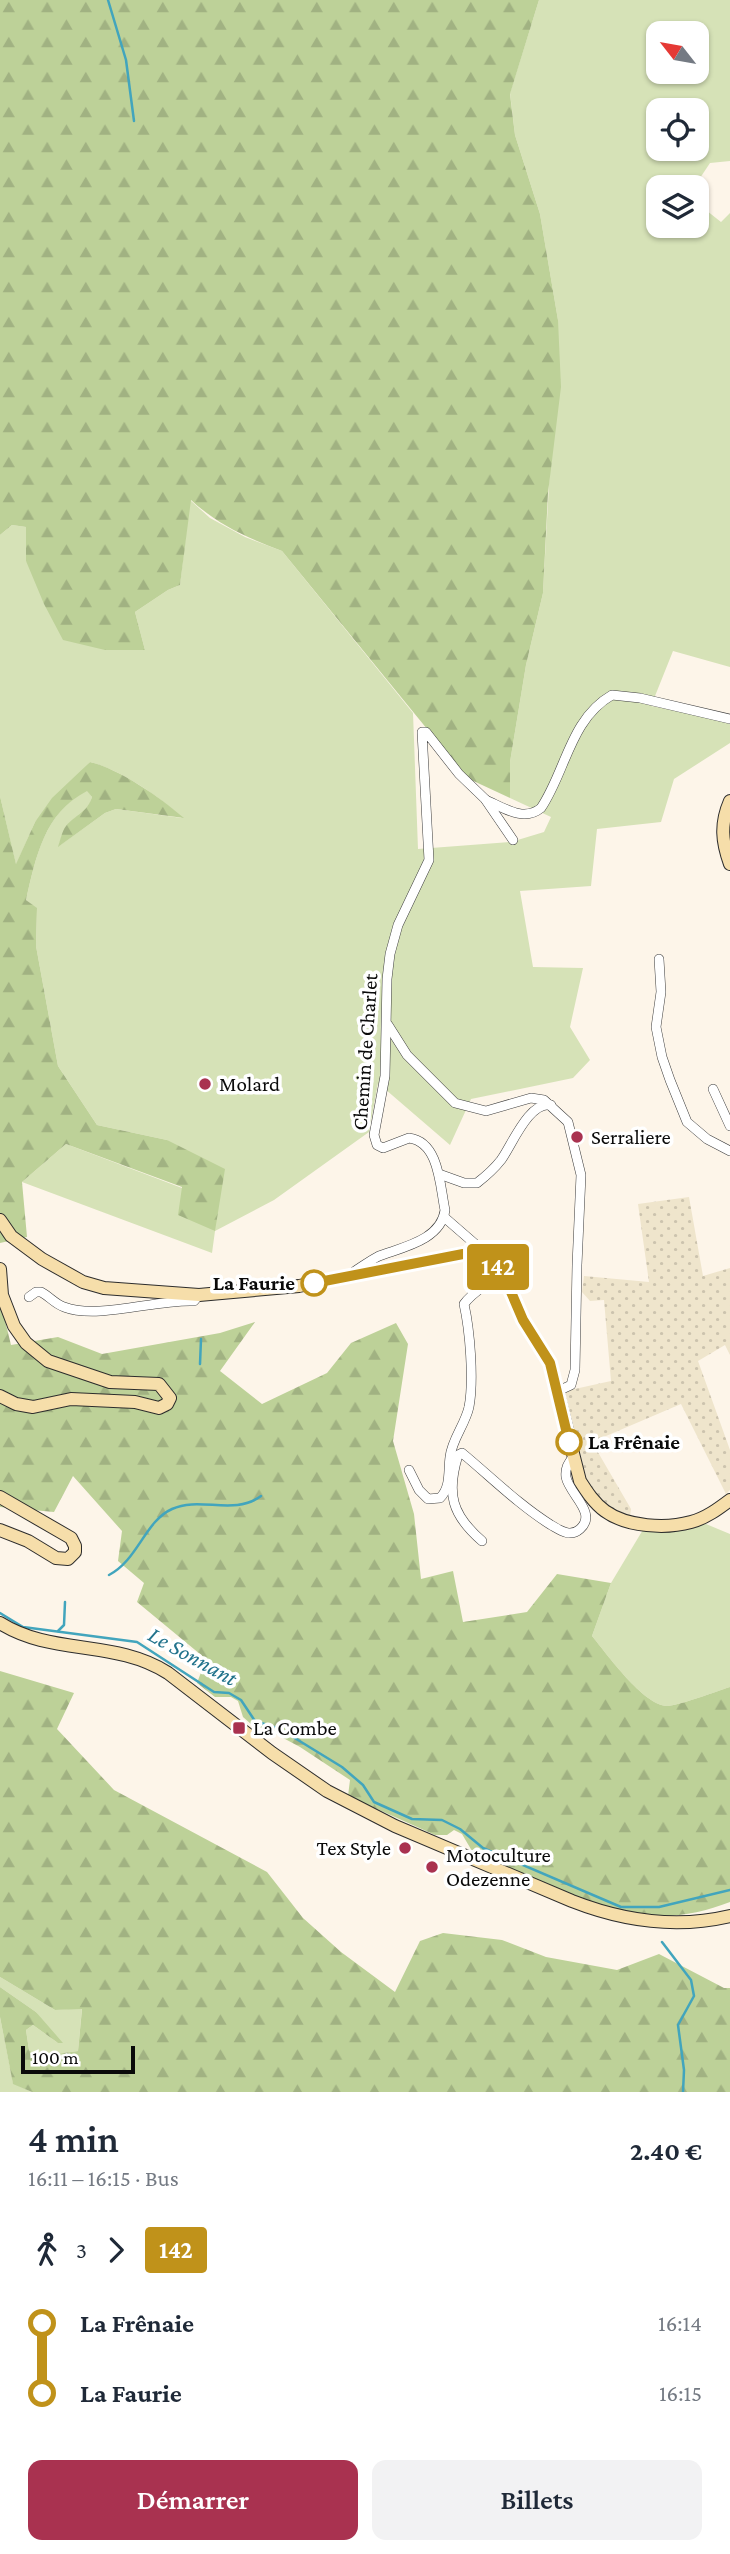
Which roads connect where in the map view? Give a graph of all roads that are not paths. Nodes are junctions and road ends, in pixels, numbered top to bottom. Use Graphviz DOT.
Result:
graph roads {
  1 [pos="730,719"];
  2 [pos="485,799"];
  3 [pos="730,801"];
  4 [pos="513,840"];
  5 [pos="730,864"];
  6 [pos="659,959"];
  7 [pos="387,1024"];
  8 [pos="713,1089"];
  9 [pos="551,1105"];
  10 [pos="730,1126"];
  11 [pos="730,1151"];
  12 [pos="439,1174"];
  13 [pos="444,1217"];
  14 [pos="0,1220"];
  15 [pos="484,1256"];
  16 [pos="0,1269"];
  17 [pos="502,1271"];
  18 [pos="354,1275"];
  19 [pos="199,1295"];
  20 [pos="29,1297"];
  21 [pos="558,1391"];
  22 [pos="0,1396"];
  23 [pos="573,1457"];
  24 [pos="409,1470"];
  25 [pos="0,1497"];
  26 [pos="730,1500"];
  27 [pos="0,1530"];
  28 [pos="482,1541"];
  29 [pos="0,1623"];
  30 [pos="730,1916"];
  1 -- 2 [label="street"];
  2 -- 4 [label="street"];
  2 -- 7 [label="street, Chemin de Charlet"];
  3 -- 5 [label="street"];
  6 -- 11 [label="street"];
  7 -- 9 [label="street"];
  7 -- 12 [label="street, Chemin de Charlet"];
  8 -- 10 [label="street"];
  9 -- 12 [label="street"];
  9 -- 21 [label="street"];
  12 -- 13 [label="street, Chemin de Charlet"];
  13 -- 15 [label="street"];
  13 -- 18 [label="street"];
  14 -- 19 [label="street"];
  15 -- 17 [label="street"];
  15 -- 18 [label="street"];
  16 -- 22 [label="street"];
  17 -- 21 [label="street"];
  17 -- 24 [label="street"];
  18 -- 19 [label="street"];
  19 -- 20 [label="street"];
  21 -- 23 [label="street"];
  23 -- 26 [label="street"];
  23 -- 28 [label="street"];
  25 -- 27 [label="street"];
  29 -- 30 [label="street"];
}
